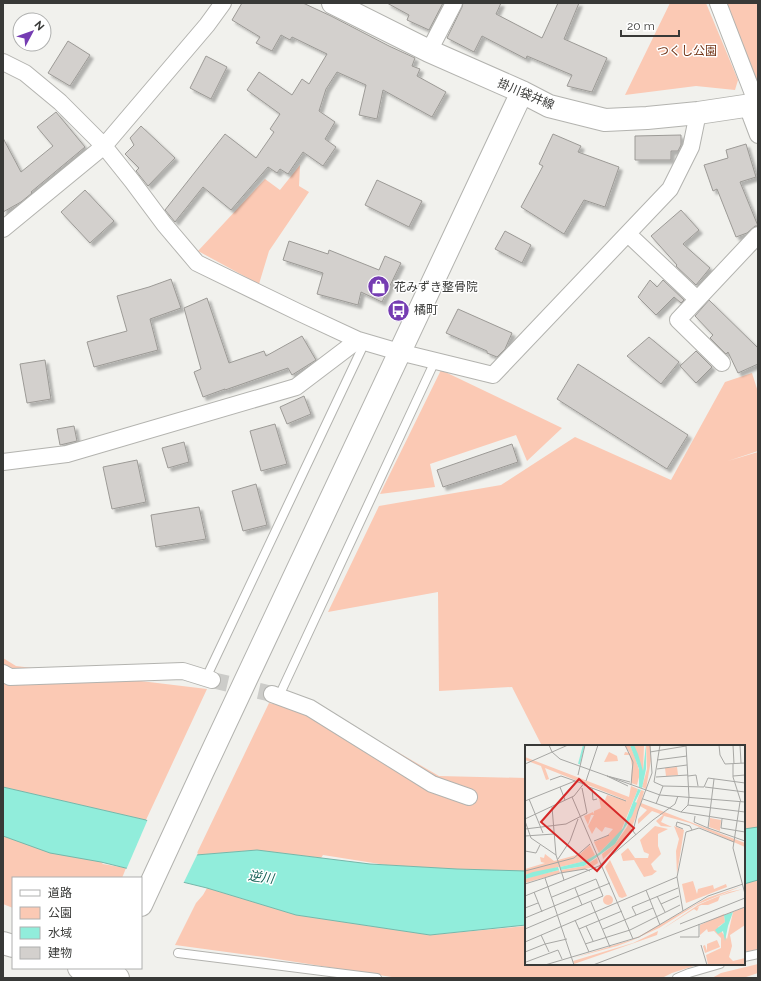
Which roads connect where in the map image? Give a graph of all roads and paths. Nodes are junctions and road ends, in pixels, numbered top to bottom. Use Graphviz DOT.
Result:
graph roads {
  1 [pos="223,3"];
  2 [pos="333,3"];
  3 [pos="454,3"];
  4 [pos="718,3"];
  5 [pos="429,51"];
  6 [pos="3,62"];
  7 [pos="522,92"];
  8 [pos="754,105"];
  9 [pos="698,114"];
  10 [pos="758,135"];
  11 [pos="104,146"];
  12 [pos="3,229"];
  13 [pos="628,234"];
  14 [pos="758,235"];
  15 [pos="697,299"];
  16 [pos="361,341"];
  17 [pos="399,352"];
  18 [pos="435,361"];
  19 [pos="722,363"];
  20 [pos="3,462"];
  21 [pos="3,673"];
  22 [pos="209,679"];
  23 [pos="275,695"];
  24 [pos="469,798"];
  25 [pos="142,903"];
  26 [pos="178,953"];
  27 [pos="758,954"];
  28 [pos="745,957"];
  29 [pos="717,965"];
  30 [pos="83,969"];
  31 [pos="111,975"];
  32 [pos="377,978"];
  33 [pos="677,978"];
  1 -- 11 [label="street"];
  2 -- 5 [label="street, 掛川袋井線"];
  3 -- 5 [label="street"];
  4 -- 8 [label="street"];
  5 -- 7 [label="street, 掛川袋井線"];
  6 -- 11 [label="street"];
  7 -- 9 [label="street, 掛川袋井線"];
  7 -- 17 [label="street"];
  8 -- 9 [label="street, 掛川袋井線"];
  8 -- 10 [label="street"];
  9 -- 13 [label="street"];
  11 -- 12 [label="street"];
  11 -- 16 [label="street"];
  13 -- 15 [label="street"];
  13 -- 18 [label="street"];
  14 -- 15 [label="street"];
  15 -- 19 [label="street"];
  16 -- 17 [label="street"];
  16 -- 20 [label="street"];
  16 -- 22 [label="lane"];
  17 -- 18 [label="street"];
  17 -- 25 [label="street"];
  18 -- 23 [label="lane"];
  21 -- 22 [label="street"];
  23 -- 24 [label="street"];
  26 -- 32 [label="lane"];
  27 -- 28 [label="lane"];
  29 -- 33 [label="lane"];
  30 -- 31 [label="street"];
}
